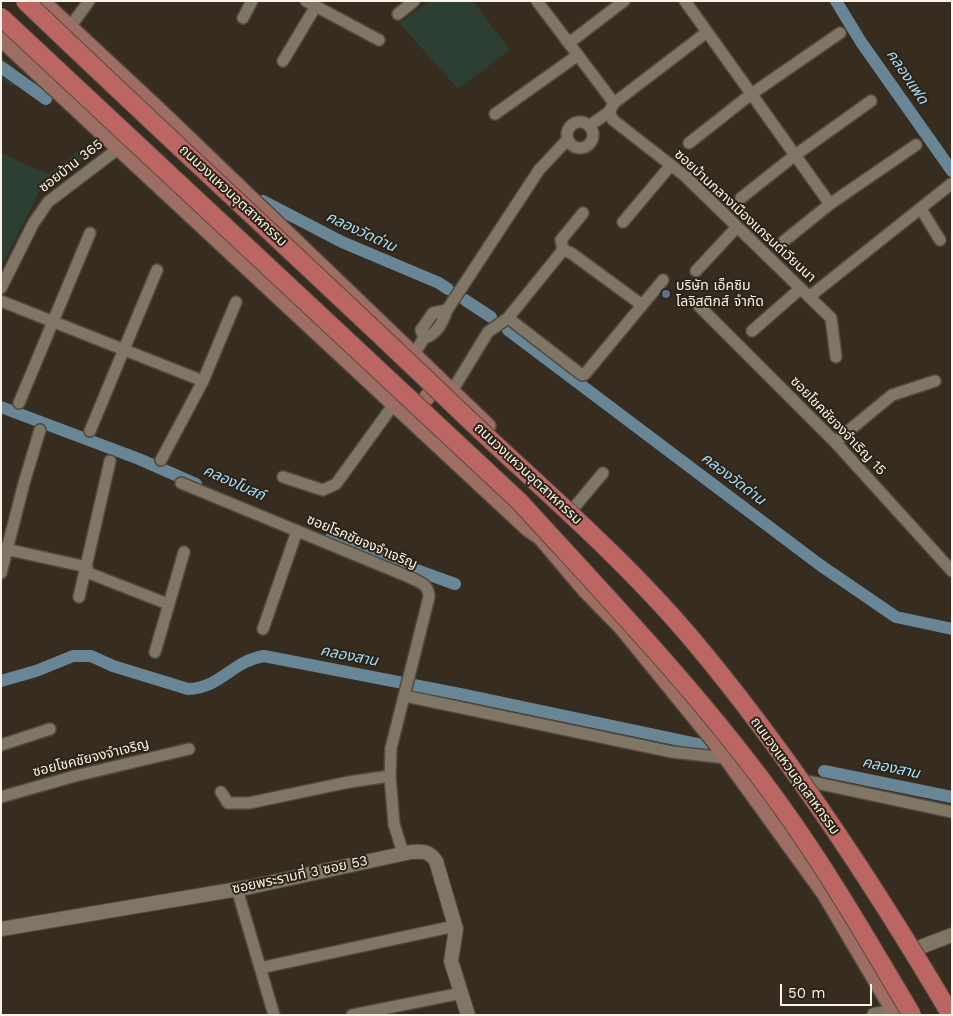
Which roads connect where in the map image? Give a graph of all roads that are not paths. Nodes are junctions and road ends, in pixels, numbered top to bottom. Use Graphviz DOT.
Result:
graph roads {
  1 [pos="25,1"];
  2 [pos="42,1"];
  3 [pos="89,1"];
  4 [pos="252,1"];
  5 [pos="414,1"];
  6 [pos="537,1"];
  7 [pos="624,1"];
  8 [pos="685,1"];
  9 [pos="311,4"];
  10 [pos="398,14"];
  11 [pos="1,17"];
  12 [pos="243,18"];
  13 [pos="70,27"];
  14 [pos="707,32"];
  15 [pos="840,33"];
  16 [pos="1,39"];
  17 [pos="379,40"];
  18 [pos="566,40"];
  19 [pos="578,55"];
  20 [pos="283,61"];
  21 [pos="750,95"];
  22 [pos="871,101"];
  23 [pos="612,108"];
  24 [pos="495,114"];
  25 [pos="589,126"];
  26 [pos="568,139"];
  27 [pos="688,143"];
  28 [pos="916,145"];
  29 [pos="119,148"];
  30 [pos="794,156"];
  31 [pos="671,165"];
  32 [pos="951,184"];
  33 [pos="741,198"];
  34 [pos="830,204"];
  35 [pos="921,209"];
  36 [pos="583,213"];
  37 [pos="623,222"];
  38 [pos="737,227"];
  39 [pos="90,233"];
  40 [pos="940,240"];
  41 [pos="784,241"];
  42 [pos="563,250"];
  43 [pos="157,270"];
  44 [pos="696,271"];
  45 [pos="663,280"];
  46 [pos="1,288"];
  47 [pos="800,288"];
  48 [pos="810,298"];
  49 [pos="1,301"];
  50 [pos="236,302"];
  51 [pos="642,305"];
  52 [pos="699,306"];
  53 [pos="508,318"];
  54 [pos="52,322"];
  55 [pos="752,331"];
  56 [pos="124,350"];
  57 [pos="414,354"];
  58 [pos="836,356"];
  59 [pos="426,366"];
  60 [pos="203,381"];
  61 [pos="934,381"];
  62 [pos="452,391"];
  63 [pos="19,403"];
  64 [pos="394,404"];
  65 [pos="40,430"];
  66 [pos="90,431"];
  67 [pos="835,442"];
  68 [pos="161,460"];
  69 [pos="110,461"];
  70 [pos="603,473"];
  71 [pos="283,477"];
  72 [pos="181,483"];
  73 [pos="572,510"];
  74 [pos="297,532"];
  75 [pos="4,548"];
  76 [pos="184,552"];
  77 [pos="86,569"];
  78 [pos="952,571"];
  79 [pos="1,573"];
  80 [pos="79,597"];
  81 [pos="168,604"];
  82 [pos="263,629"];
  83 [pos="154,652"];
  84 [pos="408,686"];
  85 [pos="50,729"];
  86 [pos="1,745"];
  87 [pos="189,749"];
  88 [pos="726,758"];
  89 [pos="390,776"];
  90 [pos="808,781"];
  91 [pos="221,792"];
  92 [pos="1,797"];
  93 [pos="952,812"];
  94 [pos="403,854"];
  95 [pos="237,889"];
  96 [pos="455,926"];
  97 [pos="1,929"];
  98 [pos="952,935"];
  99 [pos="918,948"];
  100 [pos="260,968"];
  101 [pos="462,993"];
  102 [pos="952,1008"];
  103 [pos="901,1014"];
  104 [pos="274,1015"];
  105 [pos="352,1015"];
  106 [pos="468,1015"];
  107 [pos="874,1015"];
  108 [pos="952,1015"];
  1 -- 108 [label="main road, ถนนวงแหวนอุตสาหกรรม, bridge"];
  2 -- 13 [label="main road, ถนนวงแหวนอุตสาหกรรม"];
  3 -- 13 [label="street"];
  4 -- 12 [label="street"];
  5 -- 10 [label="street"];
  6 -- 18 [label="street, ซอยบ้านกลางเมืองแกรนด์เวียนนา"];
  7 -- 18 [label="street"];
  8 -- 14 [label="street"];
  9 -- 17 [label="street"];
  9 -- 20 [label="street"];
  11 -- 103 [label="main road, ถนนวงแหวนอุตสาหกรรม, bridge"];
  13 -- 57 [label="main road, ถนนวงแหวนอุตสาหกรรม"];
  14 -- 21 [label="street"];
  14 -- 23 [label="street"];
  15 -- 21 [label="street"];
  16 -- 29 [label="main road"];
  18 -- 19 [label="street, ซอยบ้านกลางเมืองแกรนด์เวียนนา"];
  19 -- 23 [label="street, ซอยบ้านกลางเมืองแกรนด์เวียนนา"];
  19 -- 24 [label="street"];
  21 -- 27 [label="street"];
  21 -- 30 [label="street"];
  22 -- 30 [label="street"];
  23 -- 25 [label="street"];
  23 -- 31 [label="street, ซอยบ้านกลางเมืองแกรนด์เวียนนา"];
  25 -- 26 [label="street"];
  25 -- 26 [label="street"];
  26 -- 57 [label="street"];
  28 -- 34 [label="street"];
  29 -- 46 [label="street, ซอยบ้าน 365"];
  29 -- 64 [label="main road"];
  30 -- 33 [label="street"];
  30 -- 34 [label="street"];
  31 -- 37 [label="street"];
  31 -- 38 [label="street, ซอยบ้านกลางเมืองแกรนด์เวียนนา"];
  32 -- 35 [label="street"];
  34 -- 41 [label="street"];
  35 -- 40 [label="street"];
  35 -- 48 [label="street"];
  36 -- 42 [label="street"];
  38 -- 44 [label="street"];
  38 -- 47 [label="street, ซอยบ้านกลางเมืองแกรนด์เวียนนา"];
  39 -- 54 [label="street"];
  42 -- 51 [label="street"];
  42 -- 53 [label="street"];
  43 -- 56 [label="street"];
  45 -- 51 [label="street"];
  47 -- 48 [label="street, ซอยบ้านกลางเมืองแกรนด์เวียนนา"];
  47 -- 55 [label="street"];
  48 -- 58 [label="street, ซอยบ้านกลางเมืองแกรนด์เวียนนา"];
  49 -- 54 [label="street"];
  50 -- 60 [label="street"];
  51 -- 53 [label="street"];
  52 -- 67 [label="street, ซอยโชคชัยจงจำเริญ 15"];
  53 -- 62 [label="street"];
  54 -- 56 [label="street"];
  54 -- 63 [label="street"];
  56 -- 60 [label="street"];
  56 -- 66 [label="street"];
  57 -- 59 [label="main road, ถนนวงแหวนอุตสาหกรรม"];
  59 -- 62 [label="main road, ถนนวงแหวนอุตสาหกรรม"];
  59 -- 64 [label="main road"];
  60 -- 68 [label="street"];
  61 -- 67 [label="street"];
  62 -- 73 [label="main road, ถนนวงแหวนอุตสาหกรรม"];
  64 -- 71 [label="street"];
  64 -- 88 [label="main road"];
  65 -- 75 [label="street"];
  67 -- 78 [label="street, ซอยโชคชัยจงจำเริญ 15"];
  69 -- 77 [label="street"];
  70 -- 73 [label="street"];
  72 -- 74 [label="street, ซอยโรคชัยจงจำเจริญ"];
  73 -- 90 [label="main road, ถนนวงแหวนอุตสาหกรรม"];
  74 -- 82 [label="street"];
  74 -- 84 [label="street, ซอยโรคชัยจงจำเจริญ"];
  75 -- 77 [label="street"];
  75 -- 79 [label="street"];
  76 -- 81 [label="street"];
  77 -- 80 [label="street"];
  77 -- 81 [label="street"];
  81 -- 83 [label="street"];
  84 -- 88 [label="street"];
  84 -- 89 [label="street, ซอยโรคชัยจงจำเจริญ"];
  85 -- 86 [label="street"];
  87 -- 92 [label="street, ซอยโชคชัยจงจำเจริญ"];
  88 -- 103 [label="main road"];
  89 -- 91 [label="street"];
  89 -- 94 [label="street, ซอยโรคชัยจงจำเจริญ"];
  90 -- 93 [label="street"];
  90 -- 99 [label="main road, ถนนวงแหวนอุตสาหกรรม"];
  94 -- 95 [label="street, ซอยพระรามที่ 3 ซอย 53"];
  94 -- 96 [label="street, ซอยพระรามที่ 3 ซอย 53"];
  95 -- 97 [label="street, ซอยพระรามที่ 3 ซอย 53"];
  95 -- 100 [label="street"];
  96 -- 100 [label="street"];
  96 -- 101 [label="street, ซอยพระรามที่ 3 ซอย 53"];
  98 -- 99 [label="street"];
  99 -- 102 [label="main road, ถนนวงแหวนอุตสาหกรรม"];
  100 -- 104 [label="street"];
  101 -- 105 [label="street"];
  101 -- 106 [label="street, ซอยพระรามที่ 3 ซอย 53"];
  103 -- 107 [label="street"];
}
